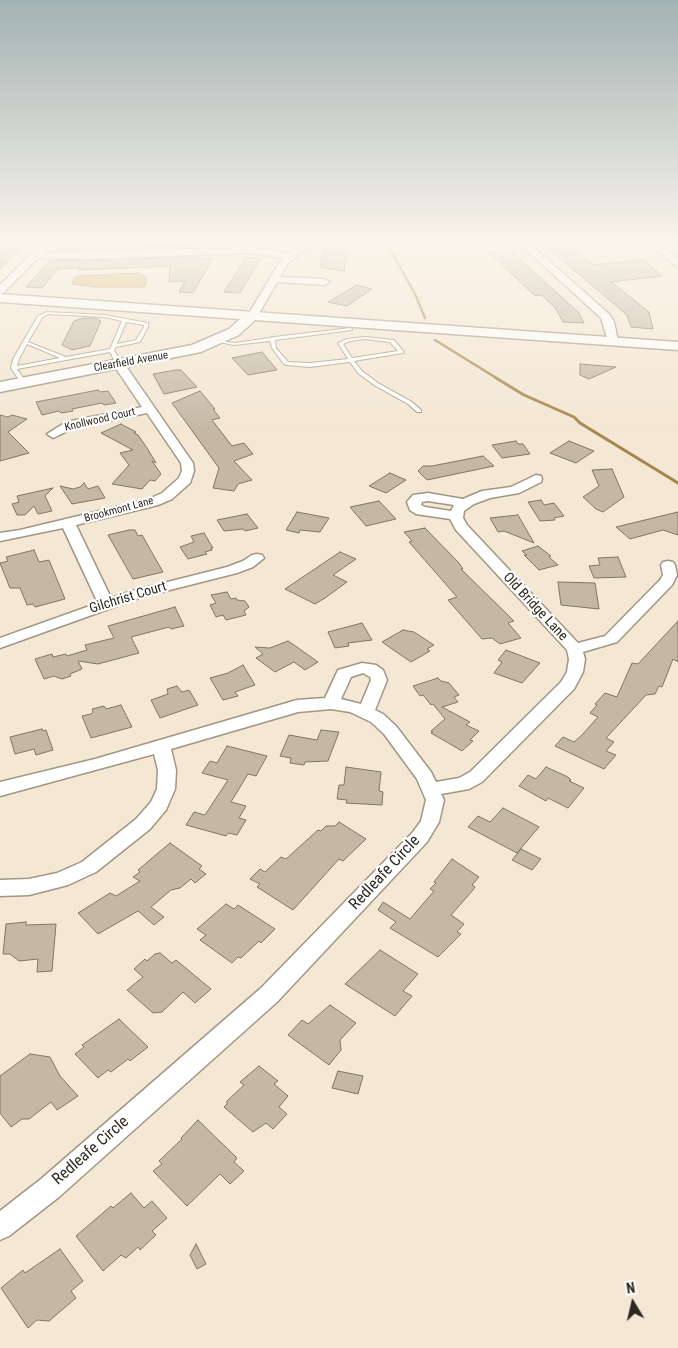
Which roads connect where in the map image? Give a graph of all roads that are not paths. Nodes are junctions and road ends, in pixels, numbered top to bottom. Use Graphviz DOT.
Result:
graph roads {
  1 [pos="141,307"];
  2 [pos="257,307"];
  3 [pos="595,307"];
  4 [pos="253,314"];
  5 [pos="124,321"];
  6 [pos="350,329"];
  7 [pos="272,338"];
  8 [pos="217,341"];
  9 [pos="613,341"];
  10 [pos="25,342"];
  11 [pos="678,346"];
  12 [pos="113,348"];
  13 [pos="64,358"];
  14 [pos="351,360"];
  15 [pos="119,364"];
  16 [pos="14,368"];
  17 [pos="23,382"];
  18 [pos="0,386"];
  19 [pos="149,409"];
  20 [pos="419,411"];
  21 [pos="53,434"];
  22 [pos="536,479"];
  23 [pos="68,523"];
  24 [pos="0,537"];
  25 [pos="257,558"];
  26 [pos="668,565"];
  27 [pos="106,604"];
  28 [pos="0,643"];
  29 [pos="574,649"];
  30 [pos="331,703"];
  31 [pos="366,712"];
  32 [pos="162,746"];
  33 [pos="0,789"];
  34 [pos="430,789"];
  35 [pos="0,888"];
  36 [pos="0,1226"];
  1 -- 4 [label="main road"];
  2 -- 4 [label="street"];
  3 -- 9 [label="street"];
  4 -- 8 [label="main road, Clearfield Avenue"];
  4 -- 9 [label="main road"];
  5 -- 10 [label="lane"];
  5 -- 12 [label="lane"];
  5 -- 12 [label="lane"];
  6 -- 7 [label="lane"];
  7 -- 8 [label="lane"];
  7 -- 14 [label="lane"];
  8 -- 15 [label="main road, Clearfield Avenue"];
  9 -- 11 [label="main road"];
  10 -- 13 [label="lane"];
  10 -- 16 [label="lane"];
  12 -- 13 [label="lane"];
  12 -- 15 [label="lane"];
  13 -- 16 [label="lane"];
  14 -- 14 [label="lane"];
  14 -- 20 [label="lane"];
  15 -- 17 [label="main road, Clearfield Avenue"];
  15 -- 19 [label="street, Brookmont Lane"];
  16 -- 17 [label="lane"];
  17 -- 18 [label="main road, Clearfield Avenue"];
  19 -- 21 [label="street, Knollwood Court"];
  19 -- 23 [label="street, Brookmont Lane"];
  22 -- 29 [label="street, Old Bridge Lane"];
  23 -- 24 [label="street, Brookmont Lane"];
  23 -- 27 [label="street"];
  25 -- 27 [label="street, Gilchrist Court"];
  26 -- 29 [label="street"];
  27 -- 28 [label="street, Gilchrist Court"];
  29 -- 34 [label="street, Old Bridge Lane"];
  30 -- 31 [label="street, Redleafe Circle"];
  30 -- 31 [label="street"];
  30 -- 32 [label="street, Redleafe Circle"];
  31 -- 34 [label="street, Redleafe Circle"];
  32 -- 33 [label="street, Redleafe Circle"];
  32 -- 35 [label="street"];
  34 -- 36 [label="street, Redleafe Circle"];
}
